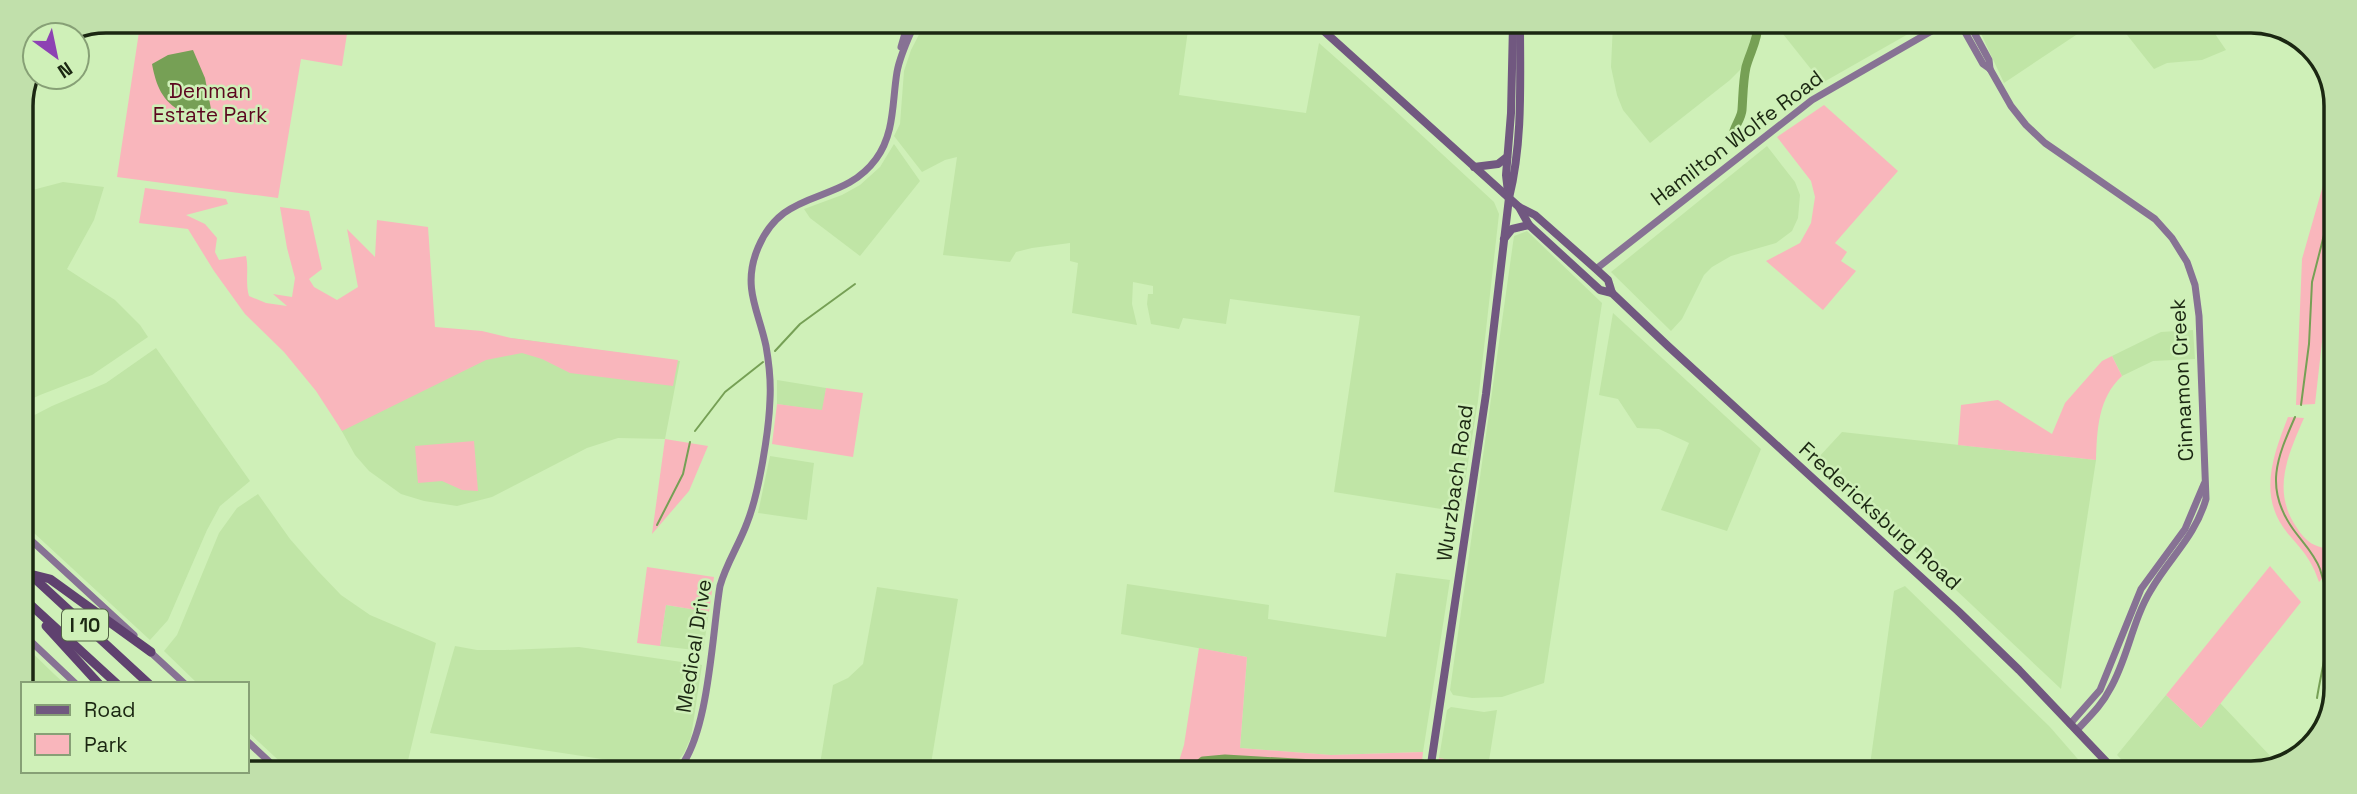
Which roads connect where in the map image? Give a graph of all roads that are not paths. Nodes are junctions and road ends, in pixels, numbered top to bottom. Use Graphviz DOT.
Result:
graph roads {
  1 [pos="904,33"];
  2 [pos="911,33"];
  3 [pos="914,33"];
  4 [pos="1326,33"];
  5 [pos="1513,33"];
  6 [pos="1520,33"];
  7 [pos="1927,33"];
  8 [pos="1966,33"];
  9 [pos="1974,33"];
  10 [pos="901,55"];
  11 [pos="1990,69"];
  12 [pos="1507,157"];
  13 [pos="1474,167"];
  14 [pos="1509,198"];
  15 [pos="1519,207"];
  16 [pos="1529,225"];
  17 [pos="1504,239"];
  18 [pos="1595,269"];
  19 [pos="1578,270"];
  20 [pos="1612,293"];
  21 [pos="33,542"];
  22 [pos="33,573"];
  23 [pos="33,577"];
  24 [pos="33,608"];
  25 [pos="33,610"];
  26 [pos="33,643"];
  27 [pos="151,652"];
  28 [pos="74,682"];
  29 [pos="97,682"];
  30 [pos="115,682"];
  31 [pos="147,682"];
  32 [pos="184,682"];
  33 [pos="2073,727"];
  34 [pos="248,742"];
  35 [pos="269,761"];
  36 [pos="684,761"];
  37 [pos="1431,761"];
  38 [pos="2106,761"];
  1 -- 10 [label="street, Medical Drive"];
  2 -- 10 [label="street, Medical Drive"];
  3 -- 10 [label="street"];
  4 -- 13 [label="main road, Fredericksburg Road"];
  5 -- 12 [label="main road, Wurzbach Road"];
  6 -- 14 [label="main road, Wurzbach Road"];
  7 -- 18 [label="street, Hamilton Wolfe Road"];
  8 -- 11 [label="street, Cinnamon Creek"];
  9 -- 11 [label="street, Cinnamon Creek"];
  10 -- 36 [label="street, Medical Drive"];
  11 -- 33 [label="street, Cinnamon Creek"];
  12 -- 13 [label="main road"];
  12 -- 14 [label="main road, Wurzbach Road"];
  13 -- 14 [label="main road, Fredericksburg Road"];
  14 -- 15 [label="main road, Fredericksburg Road"];
  14 -- 17 [label="main road, Wurzbach Road"];
  15 -- 16 [label="main road, Fredericksburg Road"];
  15 -- 18 [label="main road, Fredericksburg Road"];
  16 -- 17 [label="main road"];
  16 -- 19 [label="main road, Fredericksburg Road"];
  17 -- 37 [label="main road, Wurzbach Road"];
  18 -- 19 [label="main road"];
  18 -- 20 [label="main road, Fredericksburg Road"];
  19 -- 20 [label="main road, Fredericksburg Road"];
  20 -- 33 [label="main road, Fredericksburg Road"];
  21 -- 27 [label="street"];
  22 -- 27 [label="highway"];
  23 -- 31 [label="highway, I 10"];
  24 -- 30 [label="highway, I 10"];
  25 -- 29 [label="highway"];
  26 -- 28 [label="street"];
  27 -- 32 [label="street"];
  33 -- 38 [label="main road, Fredericksburg Road"];
  34 -- 35 [label="street"];
}
